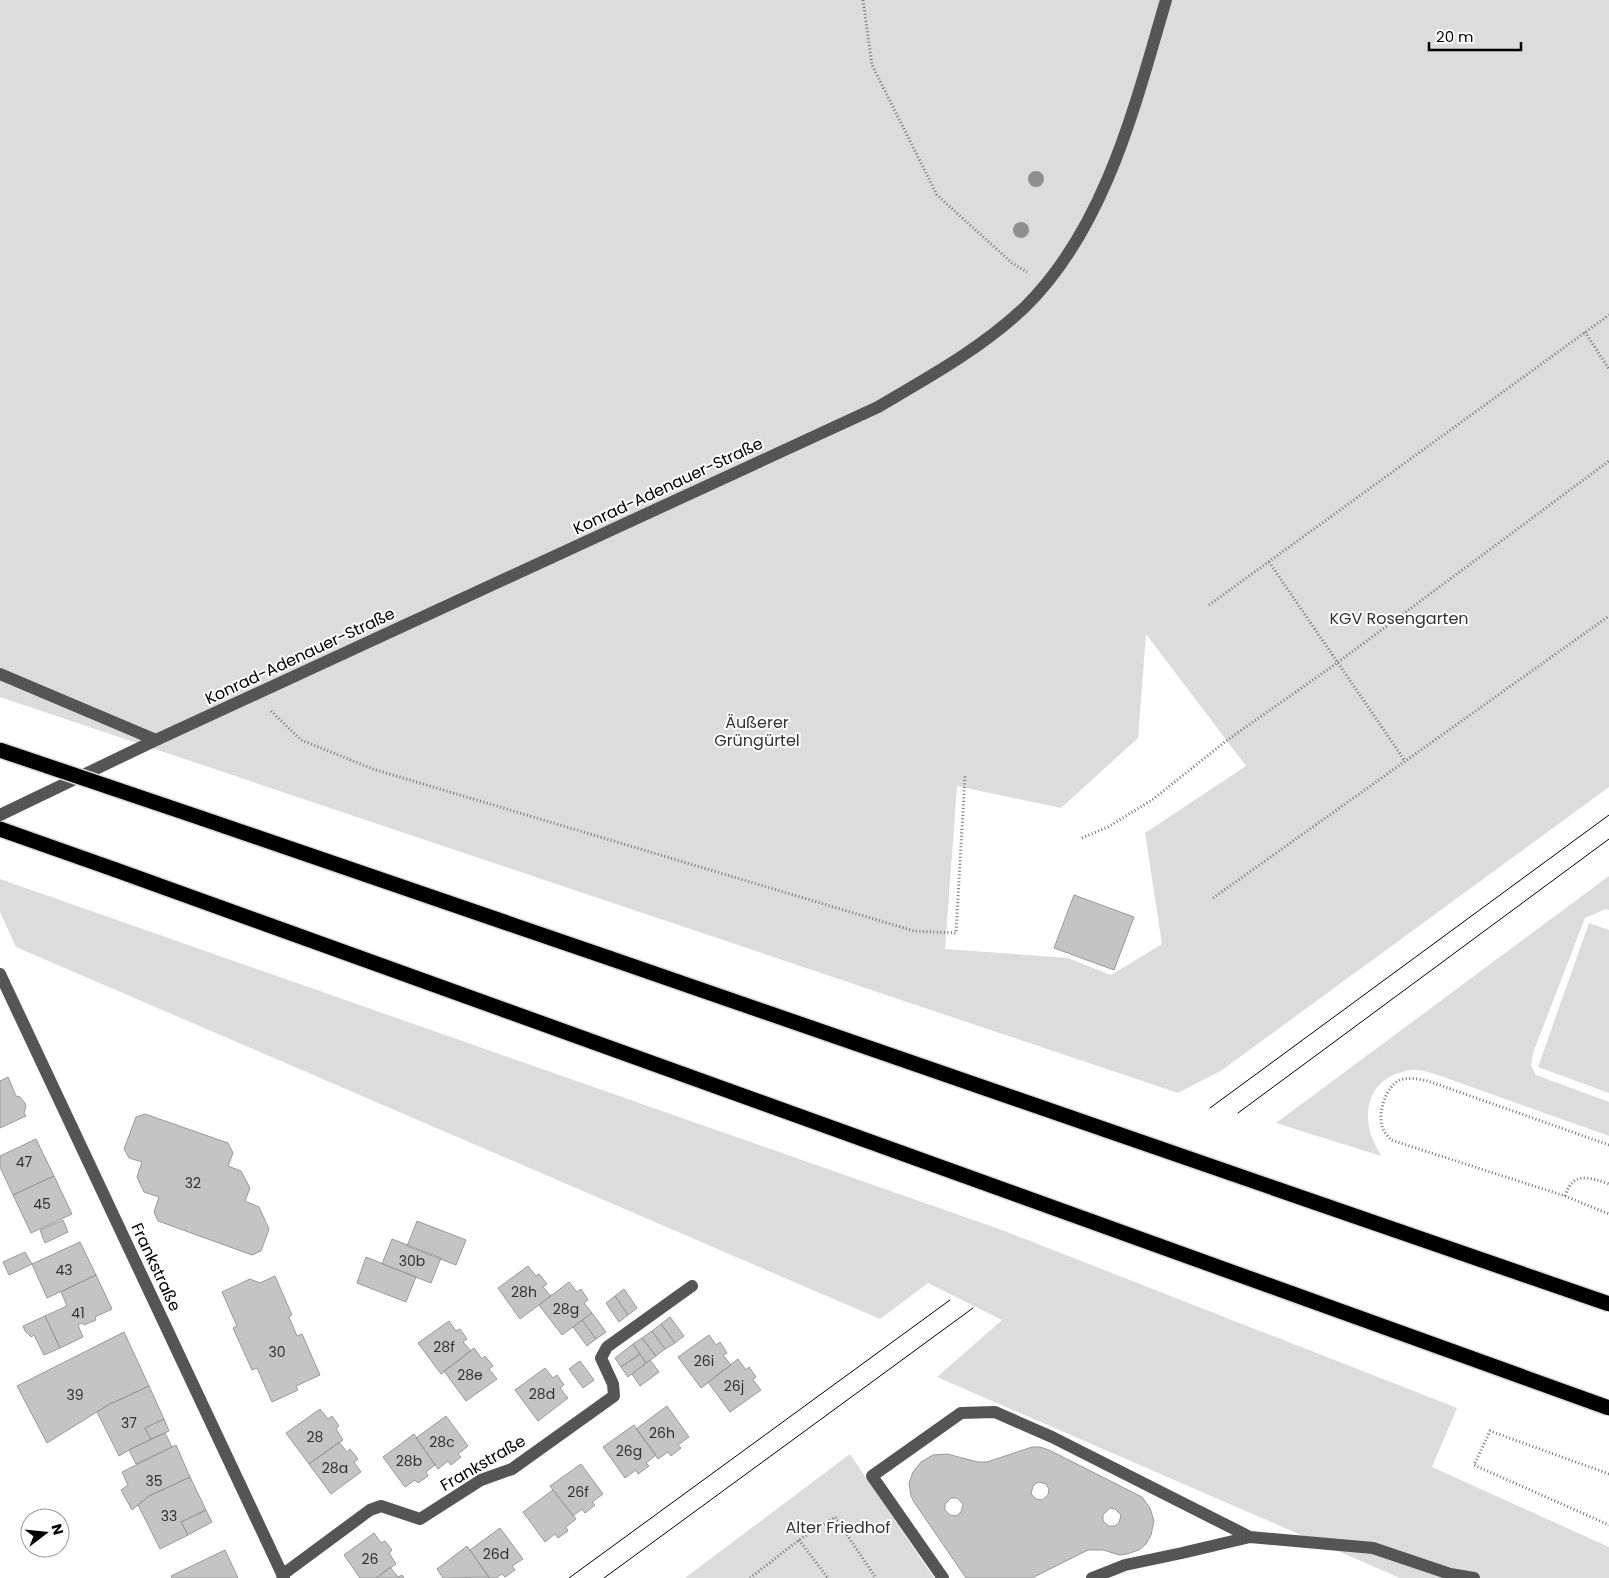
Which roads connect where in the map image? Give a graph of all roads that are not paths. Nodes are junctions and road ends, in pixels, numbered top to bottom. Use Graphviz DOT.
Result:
graph roads {
  1 [pos="1166,0"];
  2 [pos="0,674"];
  3 [pos="156,740"];
  4 [pos="0,750"];
  5 [pos="0,815"];
  6 [pos="0,829"];
  7 [pos="0,974"];
  8 [pos="692,1286"];
  9 [pos="1609,1304"];
  10 [pos="1609,1408"];
  11 [pos="1250,1537"];
  12 [pos="283,1577"];
  13 [pos="943,1578"];
  14 [pos="1092,1578"];
  15 [pos="1474,1578"];
  1 -- 3 [label="street, Konrad-Adenauer-Straße"];
  2 -- 3 [label="street"];
  3 -- 5 [label="street, Konrad-Adenauer-Straße"];
  4 -- 9 [label="highway, bridge"];
  6 -- 10 [label="highway, bridge"];
  7 -- 12 [label="street, Frankstraße"];
  8 -- 12 [label="street, Frankstraße"];
  11 -- 13 [label="street"];
  11 -- 14 [label="street"];
  11 -- 15 [label="street"];
}
